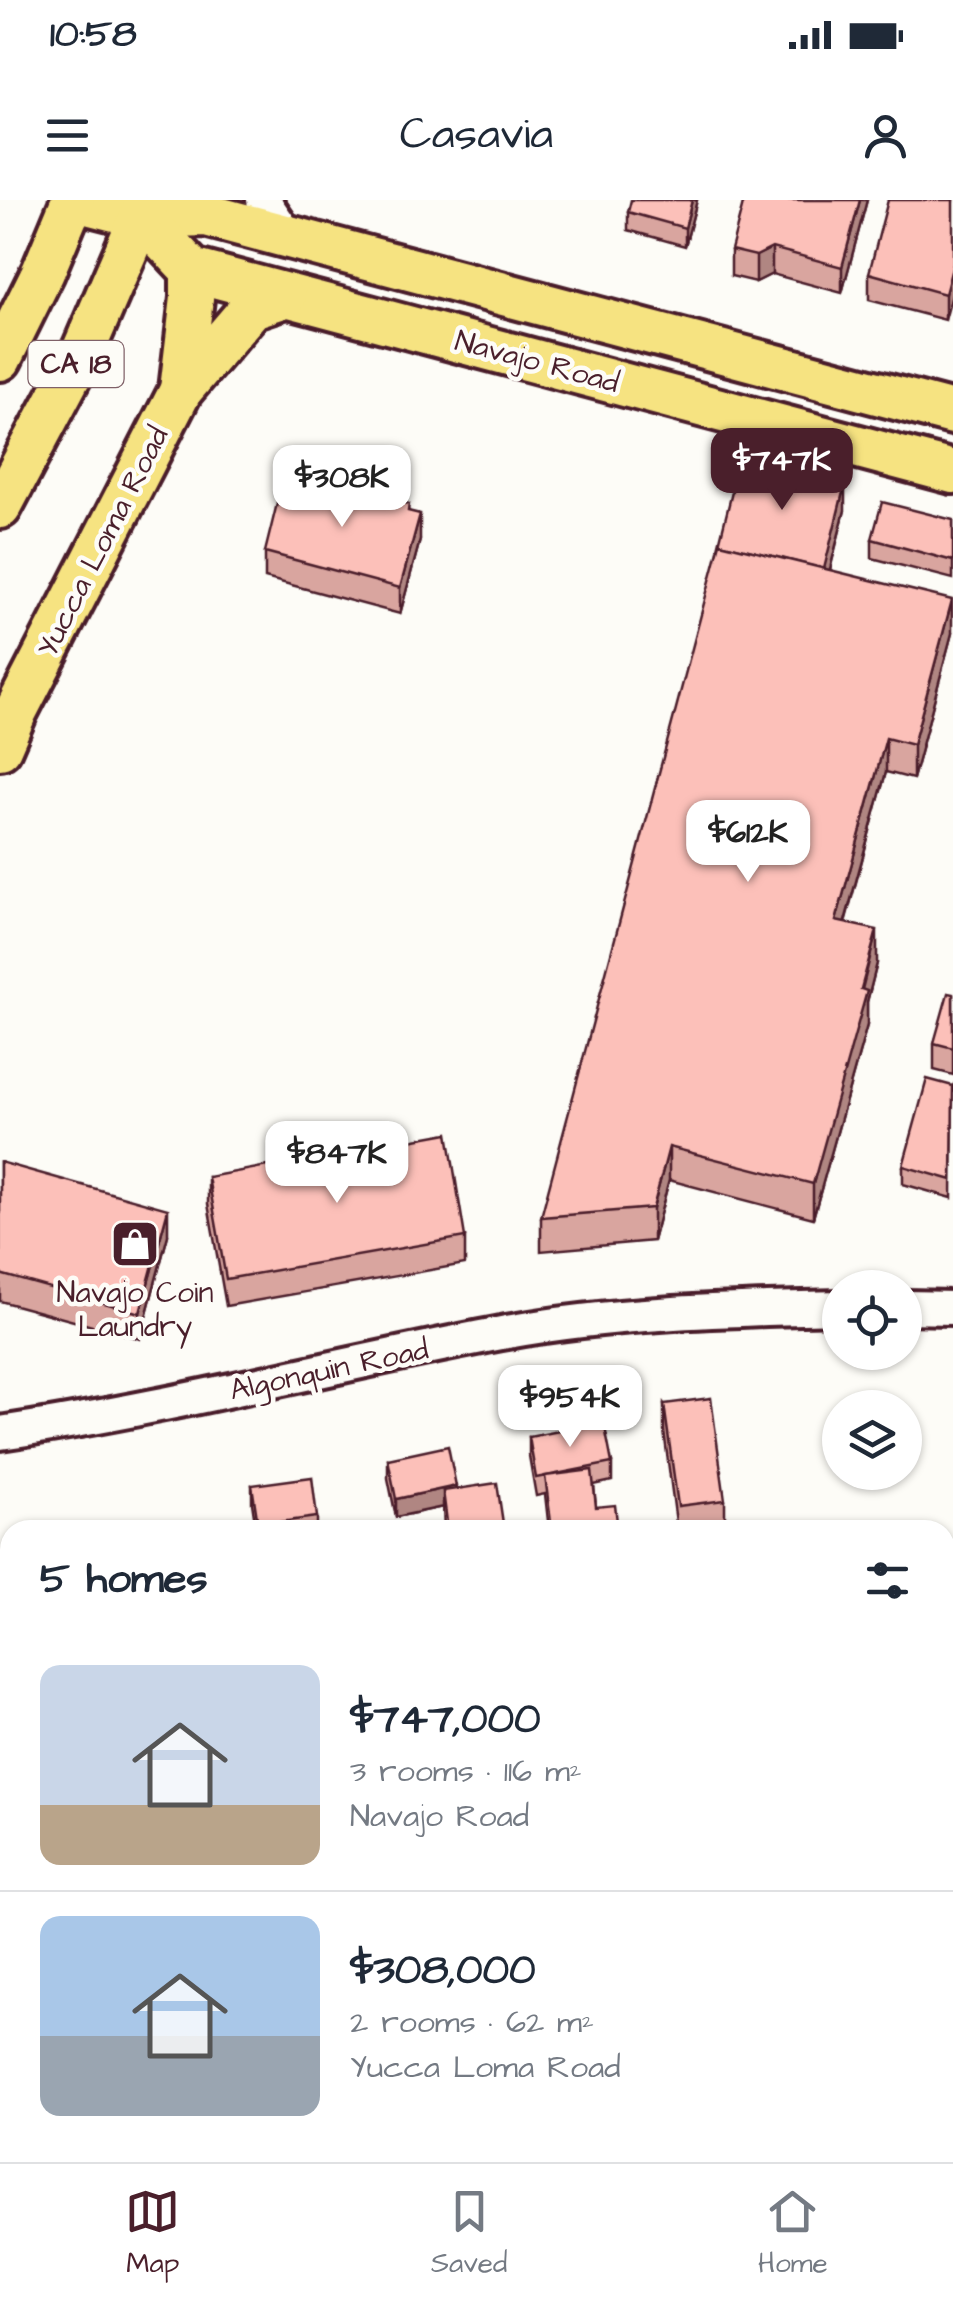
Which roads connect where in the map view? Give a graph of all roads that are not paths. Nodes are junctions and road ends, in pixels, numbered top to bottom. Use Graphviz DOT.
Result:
graph roads {
  1 [pos="74,200"];
  2 [pos="264,200"];
  3 [pos="145,208"];
  4 [pos="212,208"];
  5 [pos="290,238"];
  6 [pos="192,270"];
  7 [pos="285,296"];
  8 [pos="0,359"];
  9 [pos="181,390"];
  10 [pos="953,413"];
  11 [pos="953,472"];
  12 [pos="0,507"];
  13 [pos="0,748"];
  14 [pos="922,1307"];
  15 [pos="822,1308"];
  16 [pos="953,1308"];
  17 [pos="0,1433"];
  1 -- 3 [label="main road, Navajo Road"];
  1 -- 8 [label="main road, CA 18"];
  2 -- 5 [label="street"];
  3 -- 4 [label="main road, Navajo Road"];
  3 -- 6 [label="main road"];
  3 -- 12 [label="main road, CA 18"];
  4 -- 5 [label="main road, Navajo Road"];
  5 -- 10 [label="main road, Navajo Road"];
  6 -- 7 [label="main road, Navajo Road"];
  6 -- 9 [label="main road"];
  7 -- 9 [label="main road"];
  7 -- 11 [label="main road, Navajo Road"];
  9 -- 13 [label="main road, Yucca Loma Road"];
  14 -- 16 [label="street"];
  15 -- 17 [label="street, Algonquin Road"];
}
